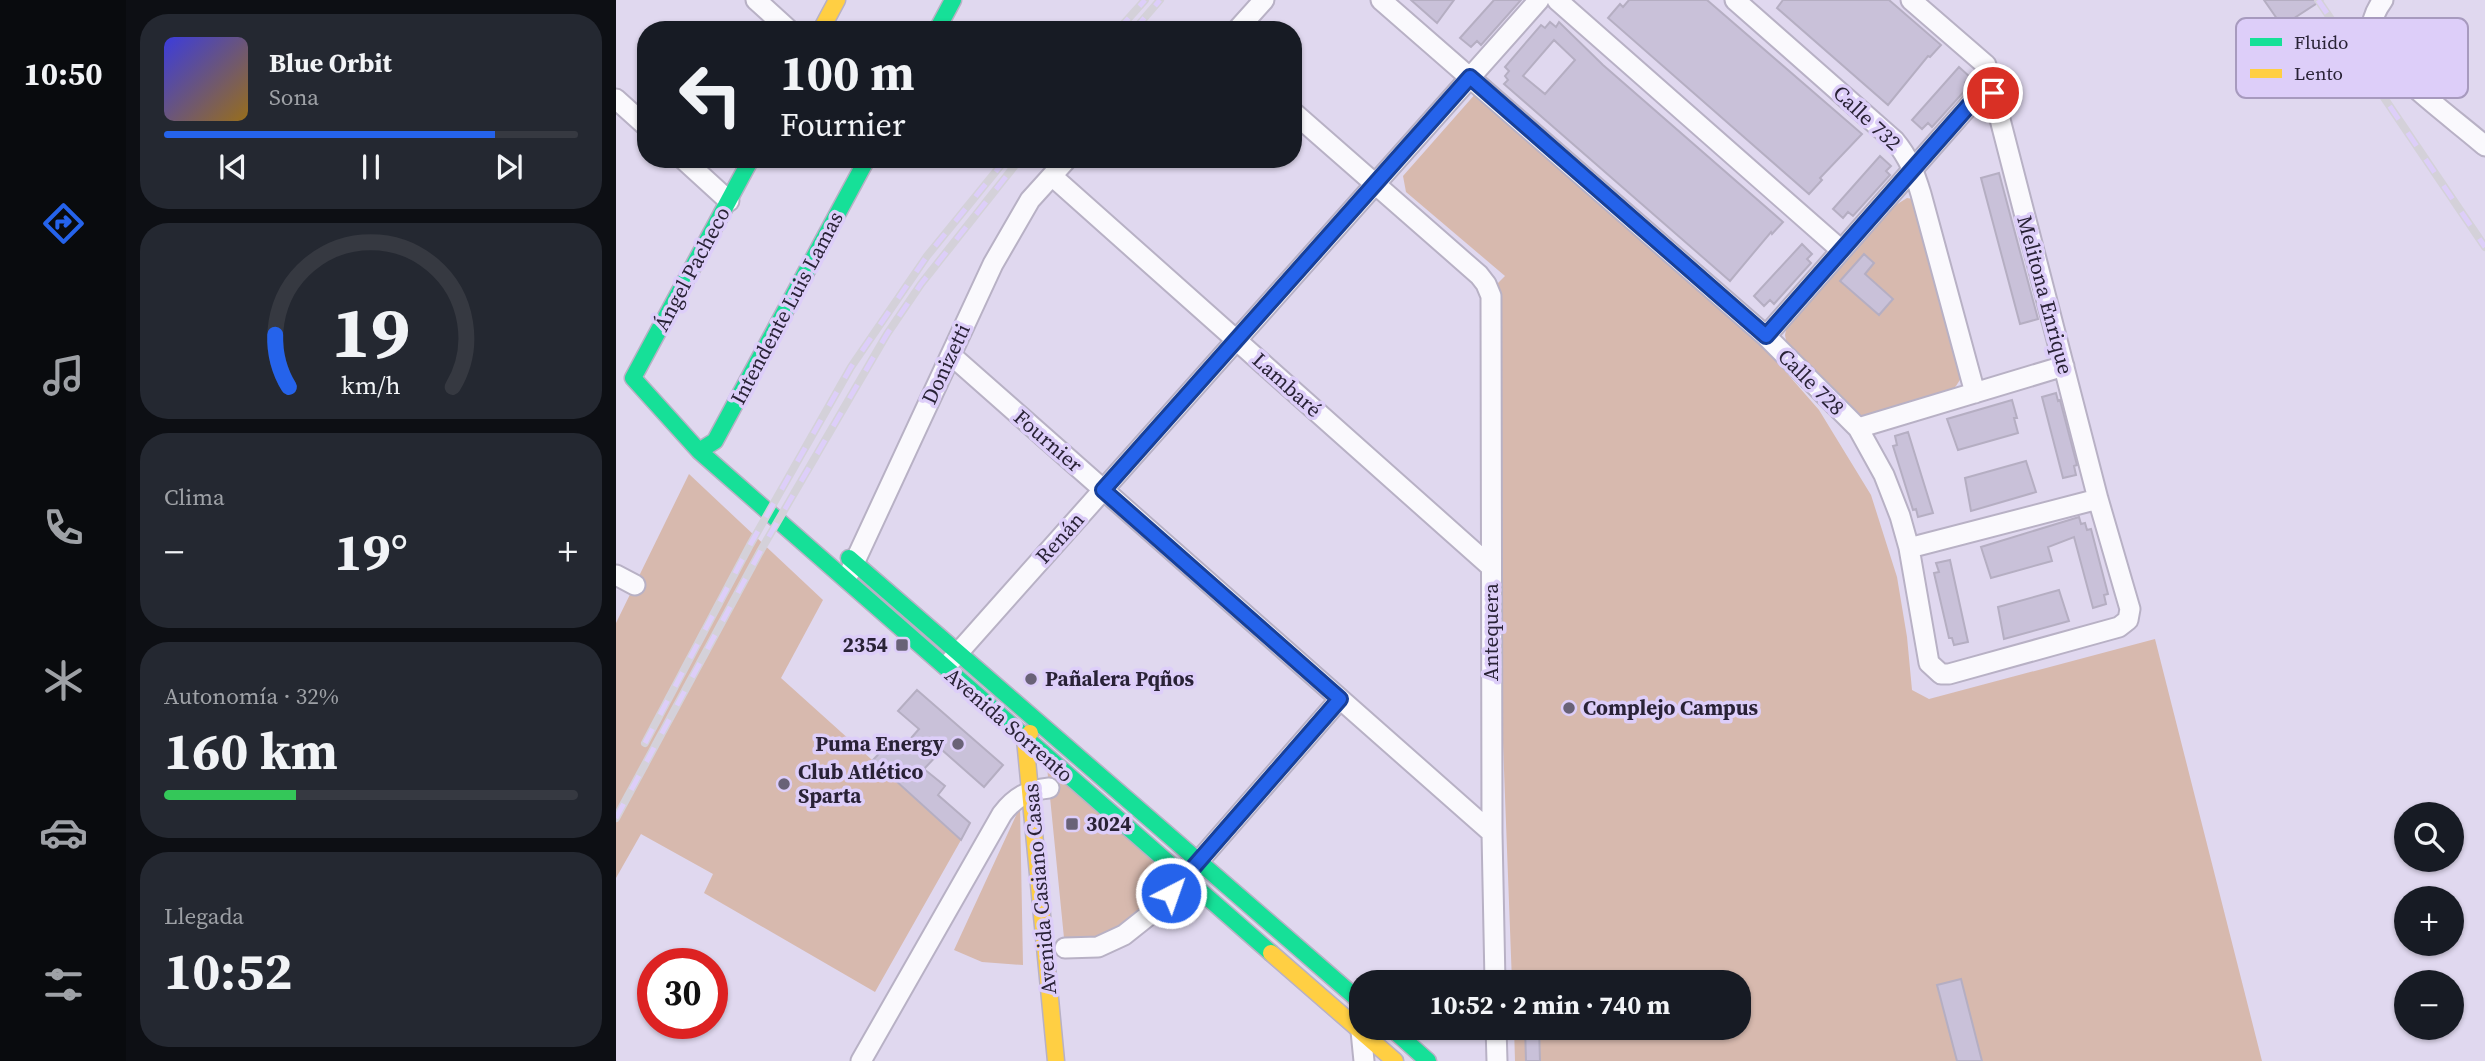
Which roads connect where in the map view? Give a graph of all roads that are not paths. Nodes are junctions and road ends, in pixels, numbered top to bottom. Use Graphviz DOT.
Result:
graph roads {
  1 [pos="755,0"];
  2 [pos="837,0"];
  3 [pos="953,0"];
  4 [pos="1264,0"];
  5 [pos="1381,0"];
  6 [pos="1539,0"];
  7 [pos="1557,0"];
  8 [pos="1735,0"];
  9 [pos="1911,0"];
  10 [pos="2383,0"];
  11 [pos="2372,18"];
  12 [pos="779,21"];
  13 [pos="826,21"];
  14 [pos="942,21"];
  15 [pos="1245,21"];
  16 [pos="1470,77"];
  17 [pos="1993,93"];
  18 [pos="2429,98"];
  19 [pos="616,99"];
  20 [pos="637,118"];
  21 [pos="1302,120"];
  22 [pos="2485,146"];
  23 [pos="1913,167"];
  24 [pos="692,168"];
  25 [pos="746,168"];
  26 [pos="862,168"];
  27 [pos="1059,168"];
  28 [pos="1052,176"];
  29 [pos="1374,183"];
  30 [pos="729,201"];
  31 [pos="1841,250"];
  32 [pos="1766,336"];
  33 [pos="1236,340"];
  34 [pos="951,355"];
  35 [pos="2064,366"];
  36 [pos="629,375"];
  37 [pos="1975,393"];
  38 [pos="1857,428"];
  39 [pos="720,446"];
  40 [pos="699,451"];
  41 [pos="1103,490"];
  42 [pos="2098,499"];
  43 [pos="834,545"];
  44 [pos="1909,548"];
  45 [pos="854,562"];
  46 [pos="1490,566"];
  47 [pos="616,575"];
  48 [pos="846,581"];
  49 [pos="635,586"];
  50 [pos="958,652"];
  51 [pos="944,668"];
  52 [pos="1934,670"];
  53 [pos="1340,699"];
  54 [pos="1039,723"];
  55 [pos="1025,739"];
  56 [pos="1060,741"];
  57 [pos="1046,757"];
  58 [pos="1044,793"];
  59 [pos="1492,833"];
  60 [pos="1198,861"];
  61 [pos="1184,877"];
  62 [pos="1065,948"];
  63 [pos="1495,970"];
  64 [pos="1349,992"];
  65 [pos="1349,1018"];
  66 [pos="1363,1040"];
  67 [pos="1373,1040"];
  68 [pos="1405,1040"];
  69 [pos="1496,1040"];
  70 [pos="861,1061"];
  71 [pos="1056,1061"];
  72 [pos="1364,1061"];
  73 [pos="1395,1061"];
  74 [pos="1428,1061"];
  75 [pos="1497,1061"];
  1 -- 12 [label="street"];
  2 -- 13 [label="main road"];
  3 -- 14 [label="main road"];
  4 -- 15 [label="street"];
  5 -- 16 [label="street, Calle 728"];
  6 -- 16 [label="street, Renán"];
  7 -- 31 [label="street"];
  8 -- 23 [label="street, Calle 732"];
  9 -- 17 [label="street, Melitona Enrique"];
  10 -- 11 [label="street"];
  16 -- 29 [label="street, Renán"];
  16 -- 32 [label="street, Calle 728"];
  17 -- 23 [label="street"];
  17 -- 35 [label="street, Melitona Enrique"];
  18 -- 22 [label="street"];
  19 -- 20 [label="street"];
  21 -- 29 [label="street"];
  23 -- 31 [label="street"];
  23 -- 37 [label="street, Calle 732"];
  24 -- 30 [label="street"];
  25 -- 30 [label="main road, Ángel Pacheco"];
  26 -- 39 [label="main road, Intendente Luis Lamas"];
  27 -- 28 [label="street, Donizetti"];
  28 -- 33 [label="street, Lambaré"];
  28 -- 34 [label="street, Donizetti"];
  29 -- 33 [label="street, Renán"];
  29 -- 46 [label="street, Antequera"];
  30 -- 36 [label="main road, Ángel Pacheco"];
  31 -- 32 [label="street"];
  32 -- 38 [label="street, Calle 728"];
  33 -- 41 [label="street, Renán"];
  33 -- 46 [label="street, Lambaré"];
  34 -- 41 [label="street, Fournier"];
  34 -- 45 [label="street, Donizetti"];
  35 -- 37 [label="street"];
  35 -- 42 [label="street, Melitona Enrique"];
  36 -- 39 [label="main road"];
  36 -- 40 [label="main road, Avenida Sorrento"];
  37 -- 38 [label="street"];
  38 -- 44 [label="street, Calle 728"];
  39 -- 40 [label="main road, Intendente Luis Lamas"];
  40 -- 48 [label="main road, Avenida Sorrento"];
  41 -- 50 [label="street, Renán"];
  41 -- 53 [label="street, Fournier"];
  42 -- 44 [label="street"];
  42 -- 52 [label="street, Melitona Enrique"];
  43 -- 45 [label="main road, Avenida Sorrento"];
  44 -- 52 [label="street, Calle 728"];
  45 -- 48 [label="street, Donizetti"];
  45 -- 50 [label="main road, Avenida Sorrento"];
  46 -- 59 [label="street, Antequera"];
  47 -- 49 [label="street"];
  48 -- 51 [label="main road, Avenida Sorrento"];
  50 -- 51 [label="street, Renán"];
  50 -- 54 [label="main road, Avenida Sorrento"];
  51 -- 55 [label="main road, Avenida Sorrento"];
  53 -- 59 [label="street, Fournier"];
  53 -- 60 [label="street"];
  54 -- 55 [label="main road"];
  54 -- 56 [label="main road, Avenida Sorrento"];
  55 -- 57 [label="main road, Avenida Sorrento"];
  55 -- 58 [label="main road, Avenida Casiano Casas"];
  56 -- 57 [label="main road, Avenida Casiano Casas"];
  56 -- 60 [label="main road, Avenida Sorrento"];
  57 -- 58 [label="main road, Avenida Casiano Casas"];
  57 -- 61 [label="main road, Avenida Sorrento"];
  58 -- 70 [label="street"];
  58 -- 71 [label="main road, Avenida Casiano Casas"];
  59 -- 63 [label="street, Antequera"];
  60 -- 61 [label="street"];
  60 -- 64 [label="main road, Avenida Sorrento"];
  61 -- 62 [label="street"];
  61 -- 65 [label="main road, Avenida Sorrento"];
  66 -- 72 [label="street"];
  67 -- 73 [label="main road, Avenida Sorrento"];
  68 -- 74 [label="main road"];
  69 -- 75 [label="street"];
}
